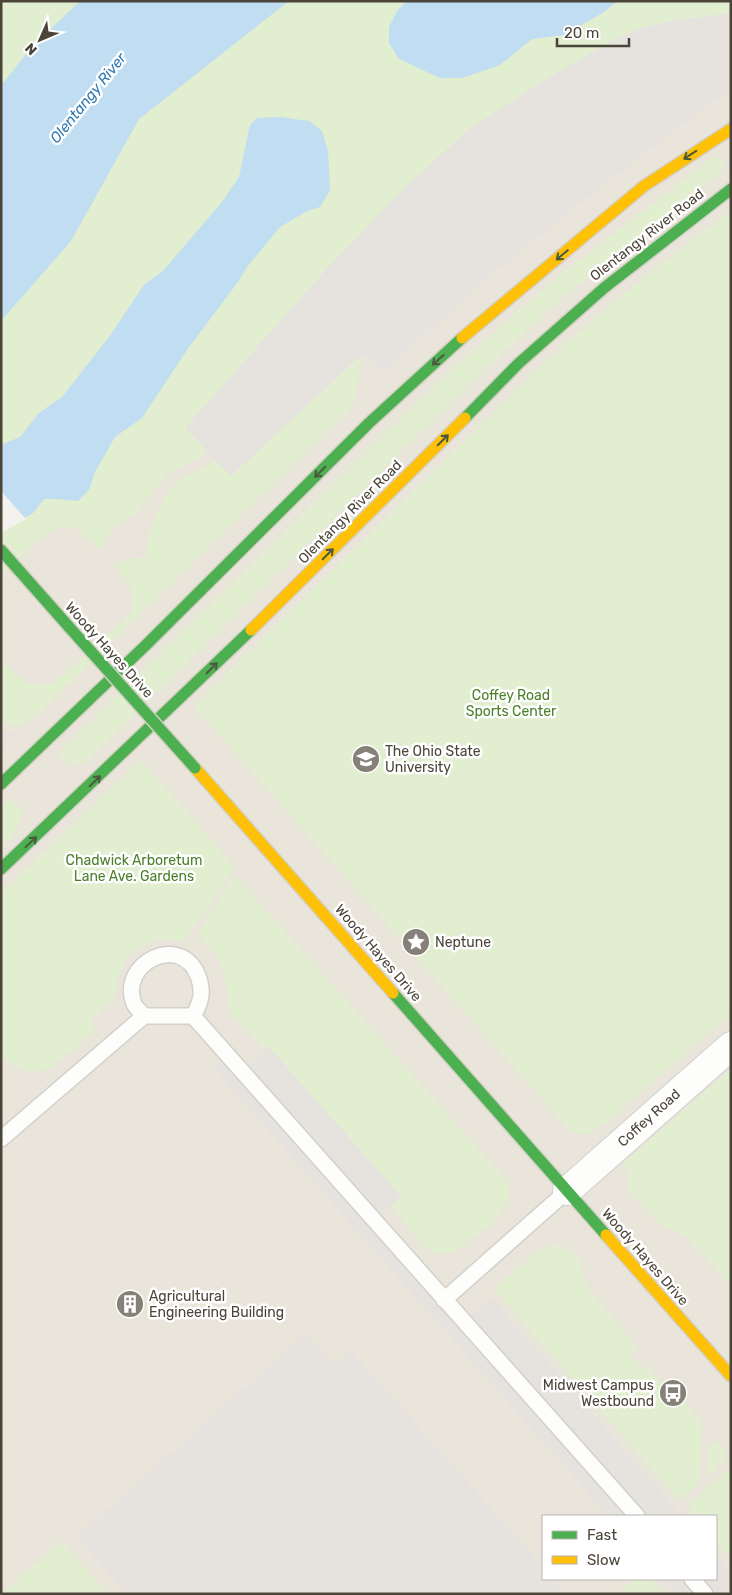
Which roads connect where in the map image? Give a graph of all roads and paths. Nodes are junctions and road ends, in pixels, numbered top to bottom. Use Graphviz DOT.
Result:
graph roads {
  1 [pos="731,129"];
  2 [pos="731,189"];
  3 [pos="1,550"];
  4 [pos="1,784"];
  5 [pos="1,869"];
  6 [pos="144,1016"];
  7 [pos="193,1016"];
  8 [pos="731,1046"];
  9 [pos="1,1138"];
  10 [pos="567,1190"];
  11 [pos="444,1300"];
  12 [pos="731,1376"];
  13 [pos="636,1515"];
  14 [pos="693,1580"];
  15 [pos="705,1594"];
  1 -- 4 [label="main road, one-way"];
  5 -- 2 [label="main road, Olentangy River Road, one-way"];
  3 -- 10 [label="main road, Woody Hayes Drive, bridge"];
  6 -- 7 [label="lane"];
  6 -- 7 [label="lane"];
  6 -- 9 [label="lane"];
  7 -- 11 [label="lane"];
  8 -- 10 [label="street, Coffey Road"];
  10 -- 11 [label="lane"];
  10 -- 12 [label="main road, Woody Hayes Drive"];
  11 -- 13 [label="lane"];
  14 -- 15 [label="lane"];
}
